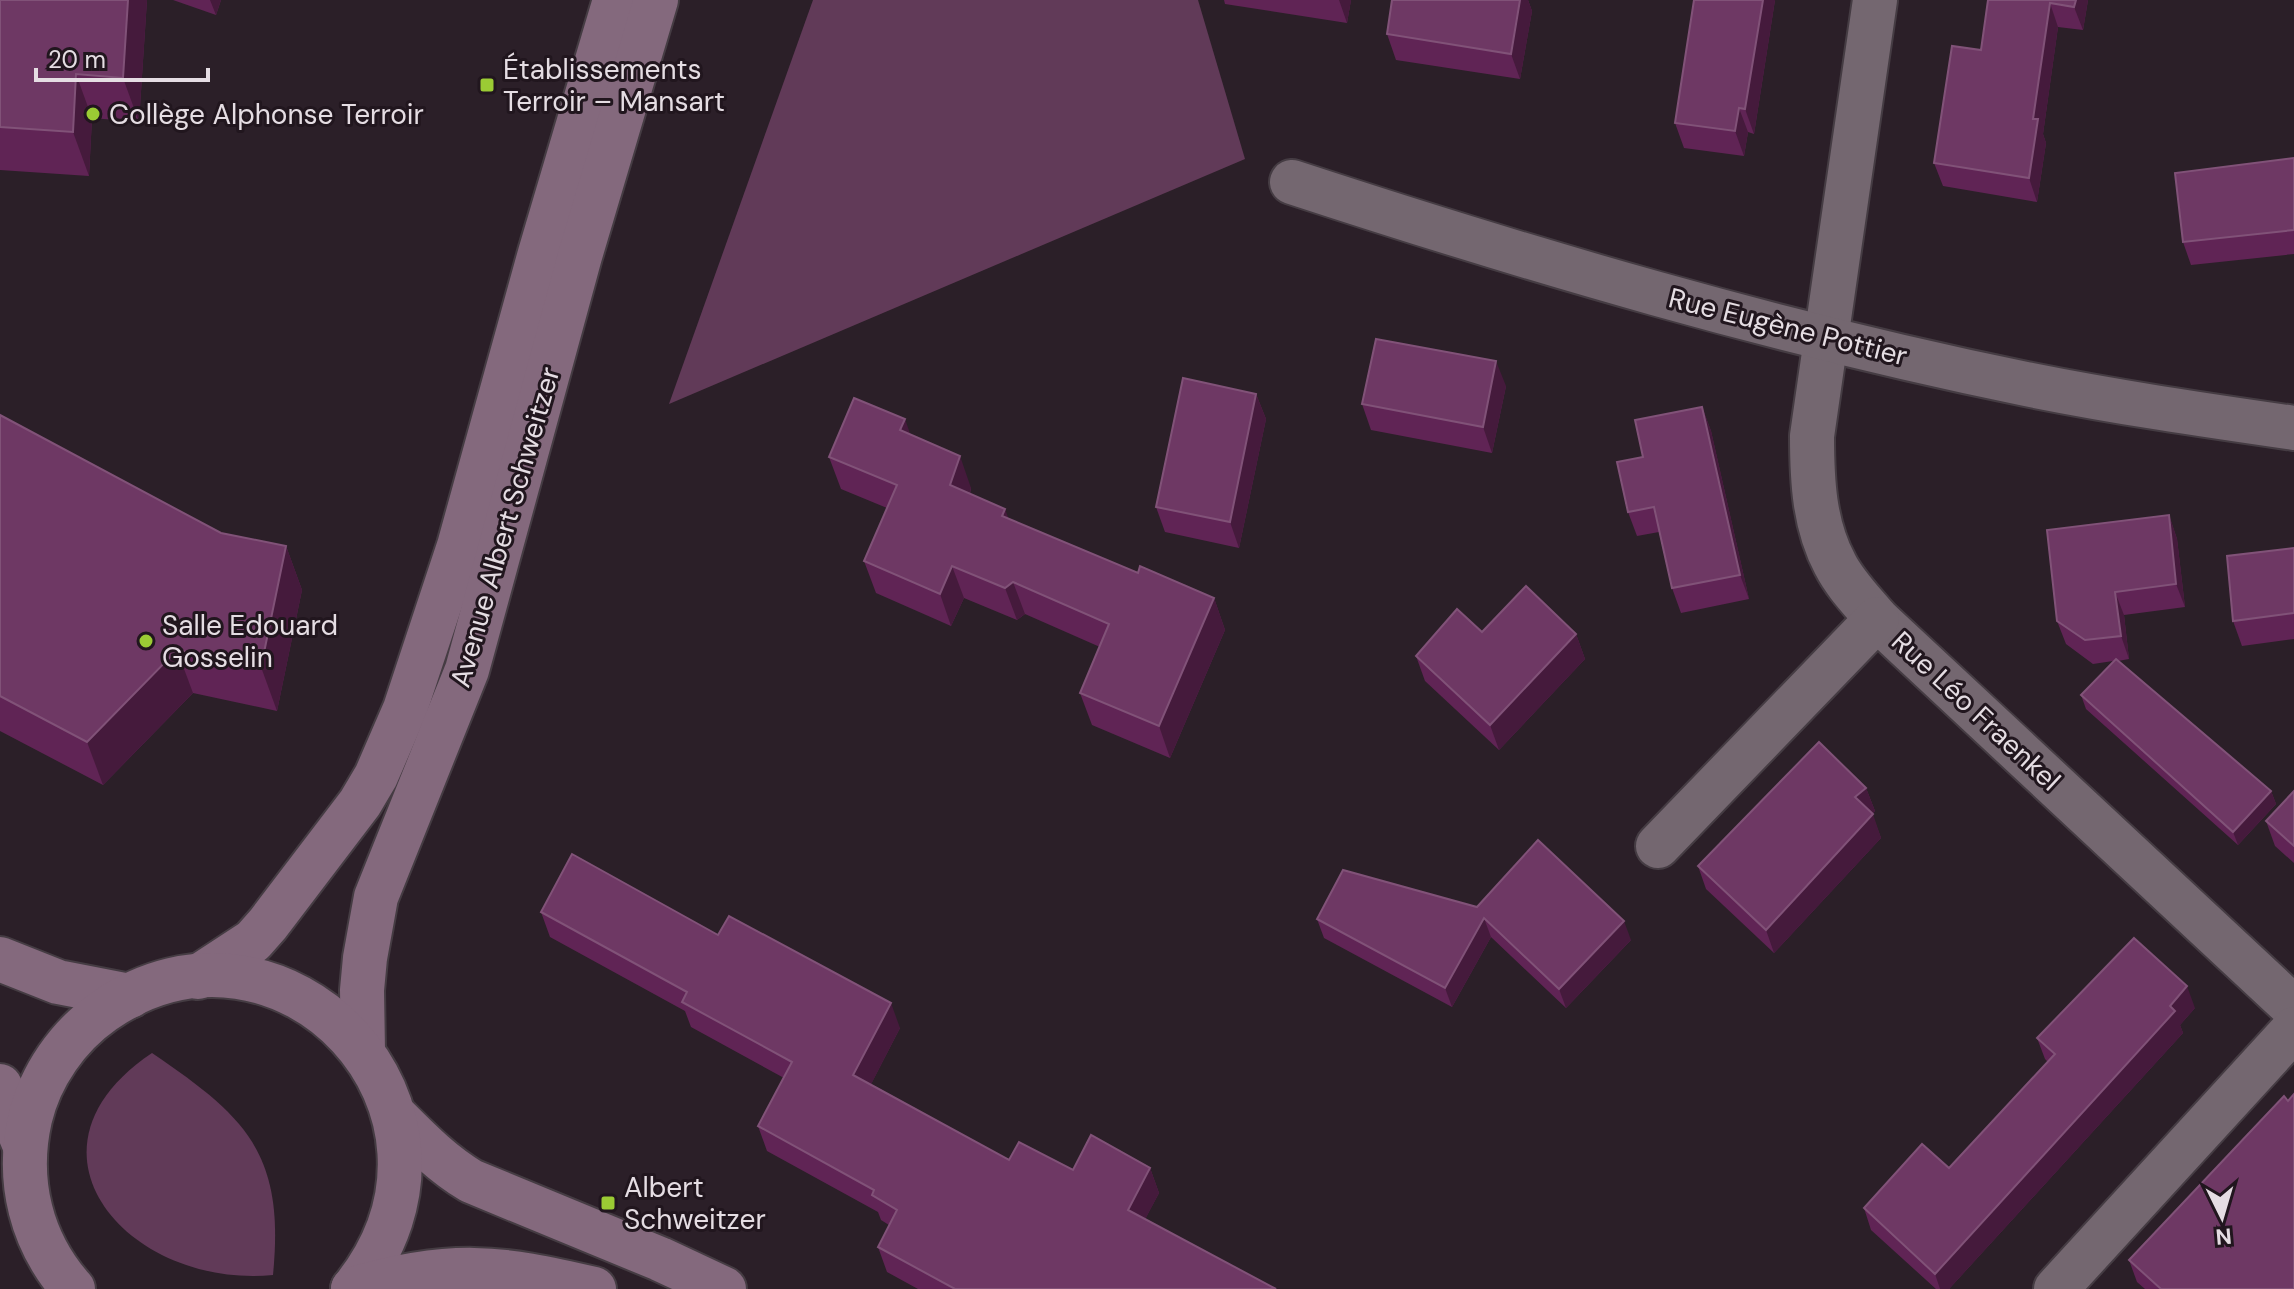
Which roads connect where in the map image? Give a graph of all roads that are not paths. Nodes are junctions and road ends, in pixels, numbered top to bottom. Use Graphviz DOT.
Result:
graph roads {
  1 [pos="615,0"];
  2 [pos="656,0"];
  3 [pos="1875,0"];
  4 [pos="1292,182"];
  5 [pos="1825,337"];
  6 [pos="2294,428"];
  7 [pos="1877,619"];
  8 [pos="1658,846"];
  9 [pos="0,959"];
  10 [pos="198,977"];
  11 [pos="130,996"];
  12 [pos="2294,1008"];
  13 [pos="2294,1029"];
  14 [pos="363,1051"];
  15 [pos="0,1086"];
  16 [pos="394,1115"];
  17 [pos="25,1146"];
  18 [pos="73,1289"];
  19 [pos="353,1289"];
  20 [pos="594,1289"];
  21 [pos="724,1289"];
  22 [pos="2056,1289"];
  1 -- 10 [label="main road, Avenue Albert Schweitzer"];
  2 -- 14 [label="main road, Avenue Albert Schweitzer"];
  3 -- 5 [label="street, Rue Léo Fraenkel"];
  4 -- 5 [label="street, Rue Eugène Pottier"];
  5 -- 6 [label="street, Rue Eugène Pottier"];
  5 -- 7 [label="street, Rue Léo Fraenkel"];
  7 -- 8 [label="street"];
  7 -- 12 [label="street, Rue Léo Fraenkel"];
  9 -- 11 [label="main road"];
  10 -- 11 [label="main road"];
  10 -- 14 [label="main road"];
  11 -- 17 [label="main road"];
  13 -- 22 [label="street"];
  14 -- 16 [label="main road"];
  15 -- 17 [label="main road"];
  16 -- 19 [label="main road"];
  16 -- 21 [label="main road"];
  17 -- 18 [label="main road"];
  19 -- 20 [label="main road"];
}
